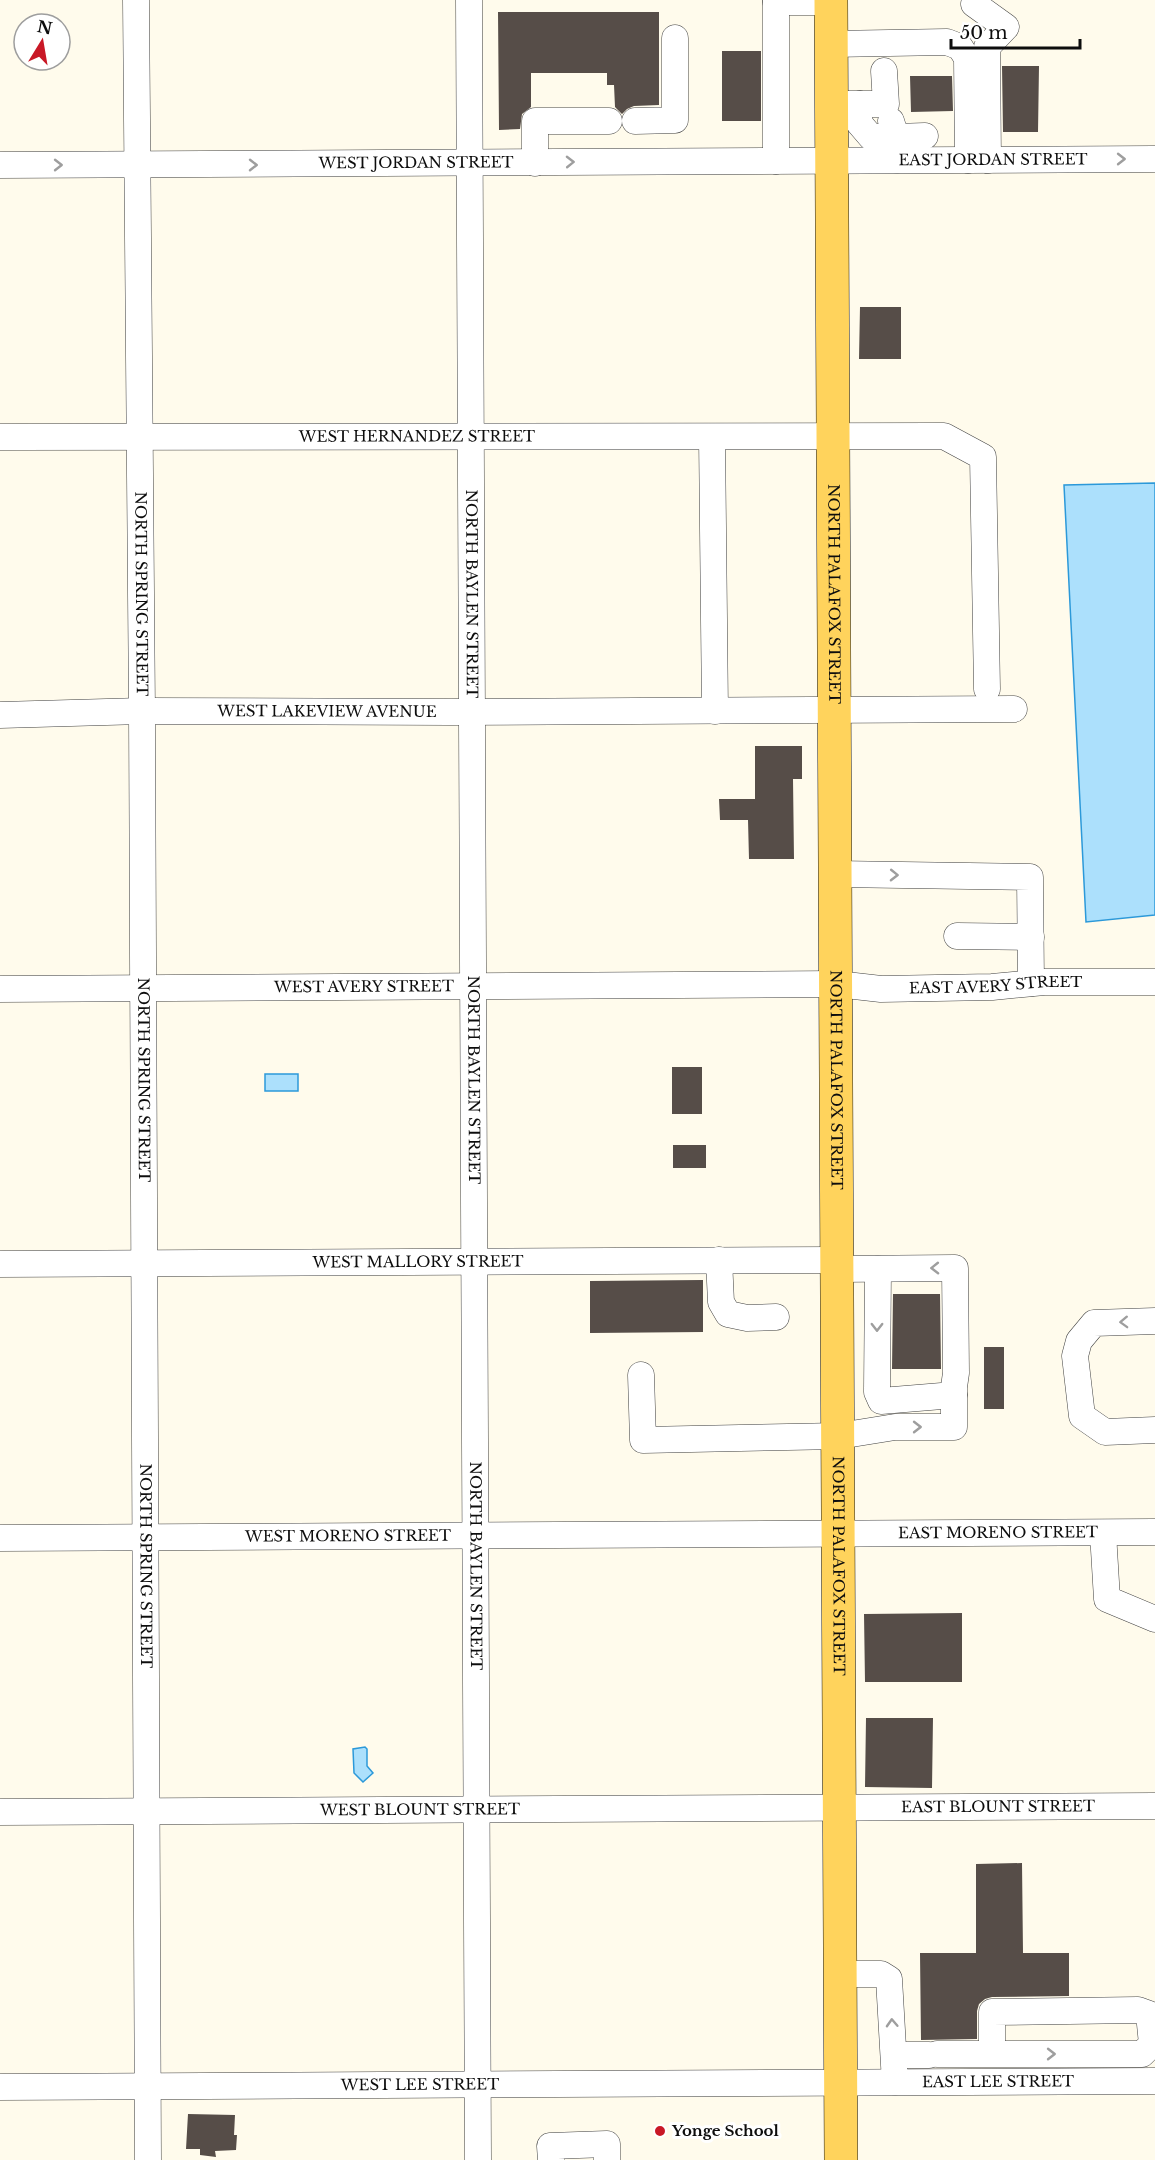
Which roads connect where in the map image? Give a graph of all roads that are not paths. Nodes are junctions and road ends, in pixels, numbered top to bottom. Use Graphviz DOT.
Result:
graph roads {
  1 [pos="136,0"];
  2 [pos="469,0"];
  3 [pos="776,1"];
  4 [pos="831,1"];
  5 [pos="974,3"];
  6 [pos="675,38"];
  7 [pos="831,44"];
  8 [pos="885,71"];
  9 [pos="846,104"];
  10 [pos="886,104"];
  11 [pos="925,136"];
  12 [pos="897,149"];
  13 [pos="1155,159"];
  14 [pos="978,160"];
  15 [pos="776,161"];
  16 [pos="832,161"];
  17 [pos="603,162"];
  18 [pos="657,162"];
  19 [pos="469,163"];
  20 [pos="535,163"];
  21 [pos="0,165"];
  22 [pos="137,166"];
  23 [pos="833,436"];
  24 [pos="0,437"];
  25 [pos="712,437"];
  26 [pos="139,438"];
  27 [pos="471,438"];
  28 [pos="987,689"];
  29 [pos="1014,709"];
  30 [pos="142,711"];
  31 [pos="472,711"];
  32 [pos="715,711"];
  33 [pos="835,711"];
  34 [pos="0,715"];
  35 [pos="836,874"];
  36 [pos="957,936"];
  37 [pos="1031,937"];
  38 [pos="1155,981"];
  39 [pos="1031,983"];
  40 [pos="837,984"];
  41 [pos="474,986"];
  42 [pos="142,987"];
  43 [pos="0,989"];
  44 [pos="719,1260"];
  45 [pos="475,1261"];
  46 [pos="143,1263"];
  47 [pos="0,1264"];
  48 [pos="838,1264"];
  49 [pos="878,1269"];
  50 [pos="776,1317"];
  51 [pos="1155,1321"];
  52 [pos="641,1375"];
  53 [pos="954,1395"];
  54 [pos="881,1401"];
  55 [pos="881,1430"];
  56 [pos="1155,1430"];
  57 [pos="839,1436"];
  58 [pos="1155,1532"];
  59 [pos="839,1533"];
  60 [pos="1102,1533"];
  61 [pos="477,1535"];
  62 [pos="144,1537"];
  63 [pos="0,1538"];
  64 [pos="1155,1619"];
  65 [pos="840,1806"];
  66 [pos="1155,1806"];
  67 [pos="477,1809"];
  68 [pos="146,1811"];
  69 [pos="0,1812"];
  70 [pos="841,1974"];
  71 [pos="992,2054"];
  72 [pos="894,2055"];
  73 [pos="1142,2055"];
  74 [pos="1149,2081"];
  75 [pos="841,2082"];
  76 [pos="895,2082"];
  77 [pos="478,2085"];
  78 [pos="147,2086"];
  79 [pos="0,2087"];
  80 [pos="148,2160"];
  81 [pos="478,2160"];
  82 [pos="551,2160"];
  83 [pos="607,2160"];
  84 [pos="841,2160"];
  1 -- 22 [label="street, NORTH SPRING STREET"];
  2 -- 19 [label="street, NORTH BAYLEN STREET"];
  3 -- 4 [label="street"];
  3 -- 15 [label="street"];
  4 -- 7 [label="main road, NORTH PALAFOX STREET"];
  5 -- 14 [label="street"];
  6 -- 18 [label="street"];
  7 -- 9 [label="main road, NORTH PALAFOX STREET"];
  7 -- 14 [label="street"];
  8 -- 10 [label="street"];
  9 -- 10 [label="street"];
  9 -- 12 [label="street"];
  9 -- 16 [label="main road, NORTH PALAFOX STREET"];
  10 -- 12 [label="street"];
  11 -- 12 [label="street"];
  12 -- 14 [label="street, EAST JORDAN STREET"];
  12 -- 16 [label="street, EAST JORDAN STREET"];
  14 -- 13 [label="street, EAST JORDAN STREET, one-way"];
  15 -- 16 [label="street, WEST JORDAN STREET"];
  15 -- 18 [label="street, WEST JORDAN STREET"];
  16 -- 23 [label="main road, NORTH PALAFOX STREET"];
  17 -- 18 [label="street, WEST JORDAN STREET"];
  20 -- 17 [label="street, WEST JORDAN STREET, one-way"];
  17 -- 20 [label="street"];
  19 -- 20 [label="street, WEST JORDAN STREET"];
  22 -- 19 [label="street, WEST JORDAN STREET, one-way"];
  19 -- 27 [label="street, NORTH BAYLEN STREET"];
  21 -- 22 [label="street, WEST JORDAN STREET, one-way"];
  22 -- 26 [label="street, NORTH SPRING STREET"];
  23 -- 25 [label="street, WEST HERNANDEZ STREET"];
  23 -- 28 [label="street, WEST HERNANDEZ STREET"];
  23 -- 33 [label="main road, NORTH PALAFOX STREET"];
  24 -- 26 [label="street, WEST HERNANDEZ STREET"];
  25 -- 27 [label="street, WEST HERNANDEZ STREET"];
  25 -- 32 [label="street"];
  26 -- 27 [label="street, WEST HERNANDEZ STREET"];
  26 -- 30 [label="street, NORTH SPRING STREET"];
  27 -- 31 [label="street, NORTH BAYLEN STREET"];
  29 -- 33 [label="street, WEST LAKEVIEW AVENUE"];
  30 -- 31 [label="street, WEST LAKEVIEW AVENUE"];
  30 -- 34 [label="street, WEST LAKEVIEW AVENUE"];
  30 -- 42 [label="street, NORTH SPRING STREET"];
  31 -- 32 [label="street, WEST LAKEVIEW AVENUE"];
  31 -- 41 [label="street, NORTH BAYLEN STREET"];
  32 -- 33 [label="street, WEST LAKEVIEW AVENUE"];
  33 -- 35 [label="main road, NORTH PALAFOX STREET"];
  35 -- 37 [label="street, one-way"];
  35 -- 40 [label="main road, NORTH PALAFOX STREET"];
  36 -- 37 [label="street"];
  37 -- 39 [label="street"];
  38 -- 39 [label="street, EAST AVERY STREET"];
  39 -- 40 [label="street, EAST AVERY STREET"];
  40 -- 41 [label="street, WEST AVERY STREET"];
  40 -- 48 [label="main road, NORTH PALAFOX STREET"];
  41 -- 42 [label="street, WEST AVERY STREET"];
  41 -- 45 [label="street, NORTH BAYLEN STREET"];
  42 -- 43 [label="street, WEST AVERY STREET"];
  42 -- 46 [label="street, NORTH SPRING STREET"];
  44 -- 45 [label="street, WEST MALLORY STREET"];
  44 -- 48 [label="street, WEST MALLORY STREET"];
  44 -- 50 [label="street"];
  45 -- 46 [label="street, WEST MALLORY STREET"];
  45 -- 61 [label="street, NORTH BAYLEN STREET"];
  46 -- 47 [label="street, WEST MALLORY STREET"];
  46 -- 62 [label="street, NORTH SPRING STREET"];
  48 -- 49 [label="street, WEST MALLORY STREET"];
  48 -- 57 [label="main road, NORTH PALAFOX STREET"];
  53 -- 49 [label="street, WEST MALLORY STREET, one-way"];
  49 -- 54 [label="street, one-way"];
  51 -- 56 [label="street, one-way"];
  52 -- 57 [label="street"];
  53 -- 54 [label="street"];
  55 -- 53 [label="street, one-way"];
  54 -- 55 [label="street"];
  55 -- 57 [label="street"];
  57 -- 59 [label="main road, NORTH PALAFOX STREET"];
  58 -- 60 [label="street, EAST MORENO STREET"];
  59 -- 60 [label="street, EAST MORENO STREET"];
  59 -- 61 [label="street, WEST MORENO STREET"];
  59 -- 65 [label="main road, NORTH PALAFOX STREET"];
  60 -- 64 [label="street"];
  61 -- 62 [label="street, WEST MORENO STREET"];
  61 -- 67 [label="street, NORTH BAYLEN STREET"];
  62 -- 63 [label="street, WEST MORENO STREET"];
  62 -- 68 [label="street, NORTH SPRING STREET"];
  65 -- 66 [label="street, EAST BLOUNT STREET"];
  65 -- 67 [label="street, WEST BLOUNT STREET"];
  65 -- 70 [label="main road, NORTH PALAFOX STREET"];
  67 -- 68 [label="street, WEST BLOUNT STREET"];
  67 -- 77 [label="street, NORTH BAYLEN STREET"];
  68 -- 69 [label="street, WEST BLOUNT STREET"];
  68 -- 78 [label="street, NORTH SPRING STREET"];
  72 -- 70 [label="street, one-way"];
  70 -- 75 [label="main road, NORTH PALAFOX STREET"];
  71 -- 72 [label="street"];
  71 -- 73 [label="street, one-way"];
  71 -- 73 [label="street"];
  72 -- 76 [label="street"];
  73 -- 74 [label="street"];
  74 -- 76 [label="street, EAST LEE STREET"];
  75 -- 76 [label="street, EAST LEE STREET"];
  75 -- 77 [label="street, WEST LEE STREET"];
  75 -- 84 [label="main road, NORTH PALAFOX STREET"];
  77 -- 78 [label="street, WEST LEE STREET"];
  77 -- 81 [label="street, NORTH BAYLEN STREET"];
  78 -- 79 [label="street, WEST LEE STREET"];
  78 -- 80 [label="street, NORTH SPRING STREET"];
  82 -- 83 [label="street"];
}
